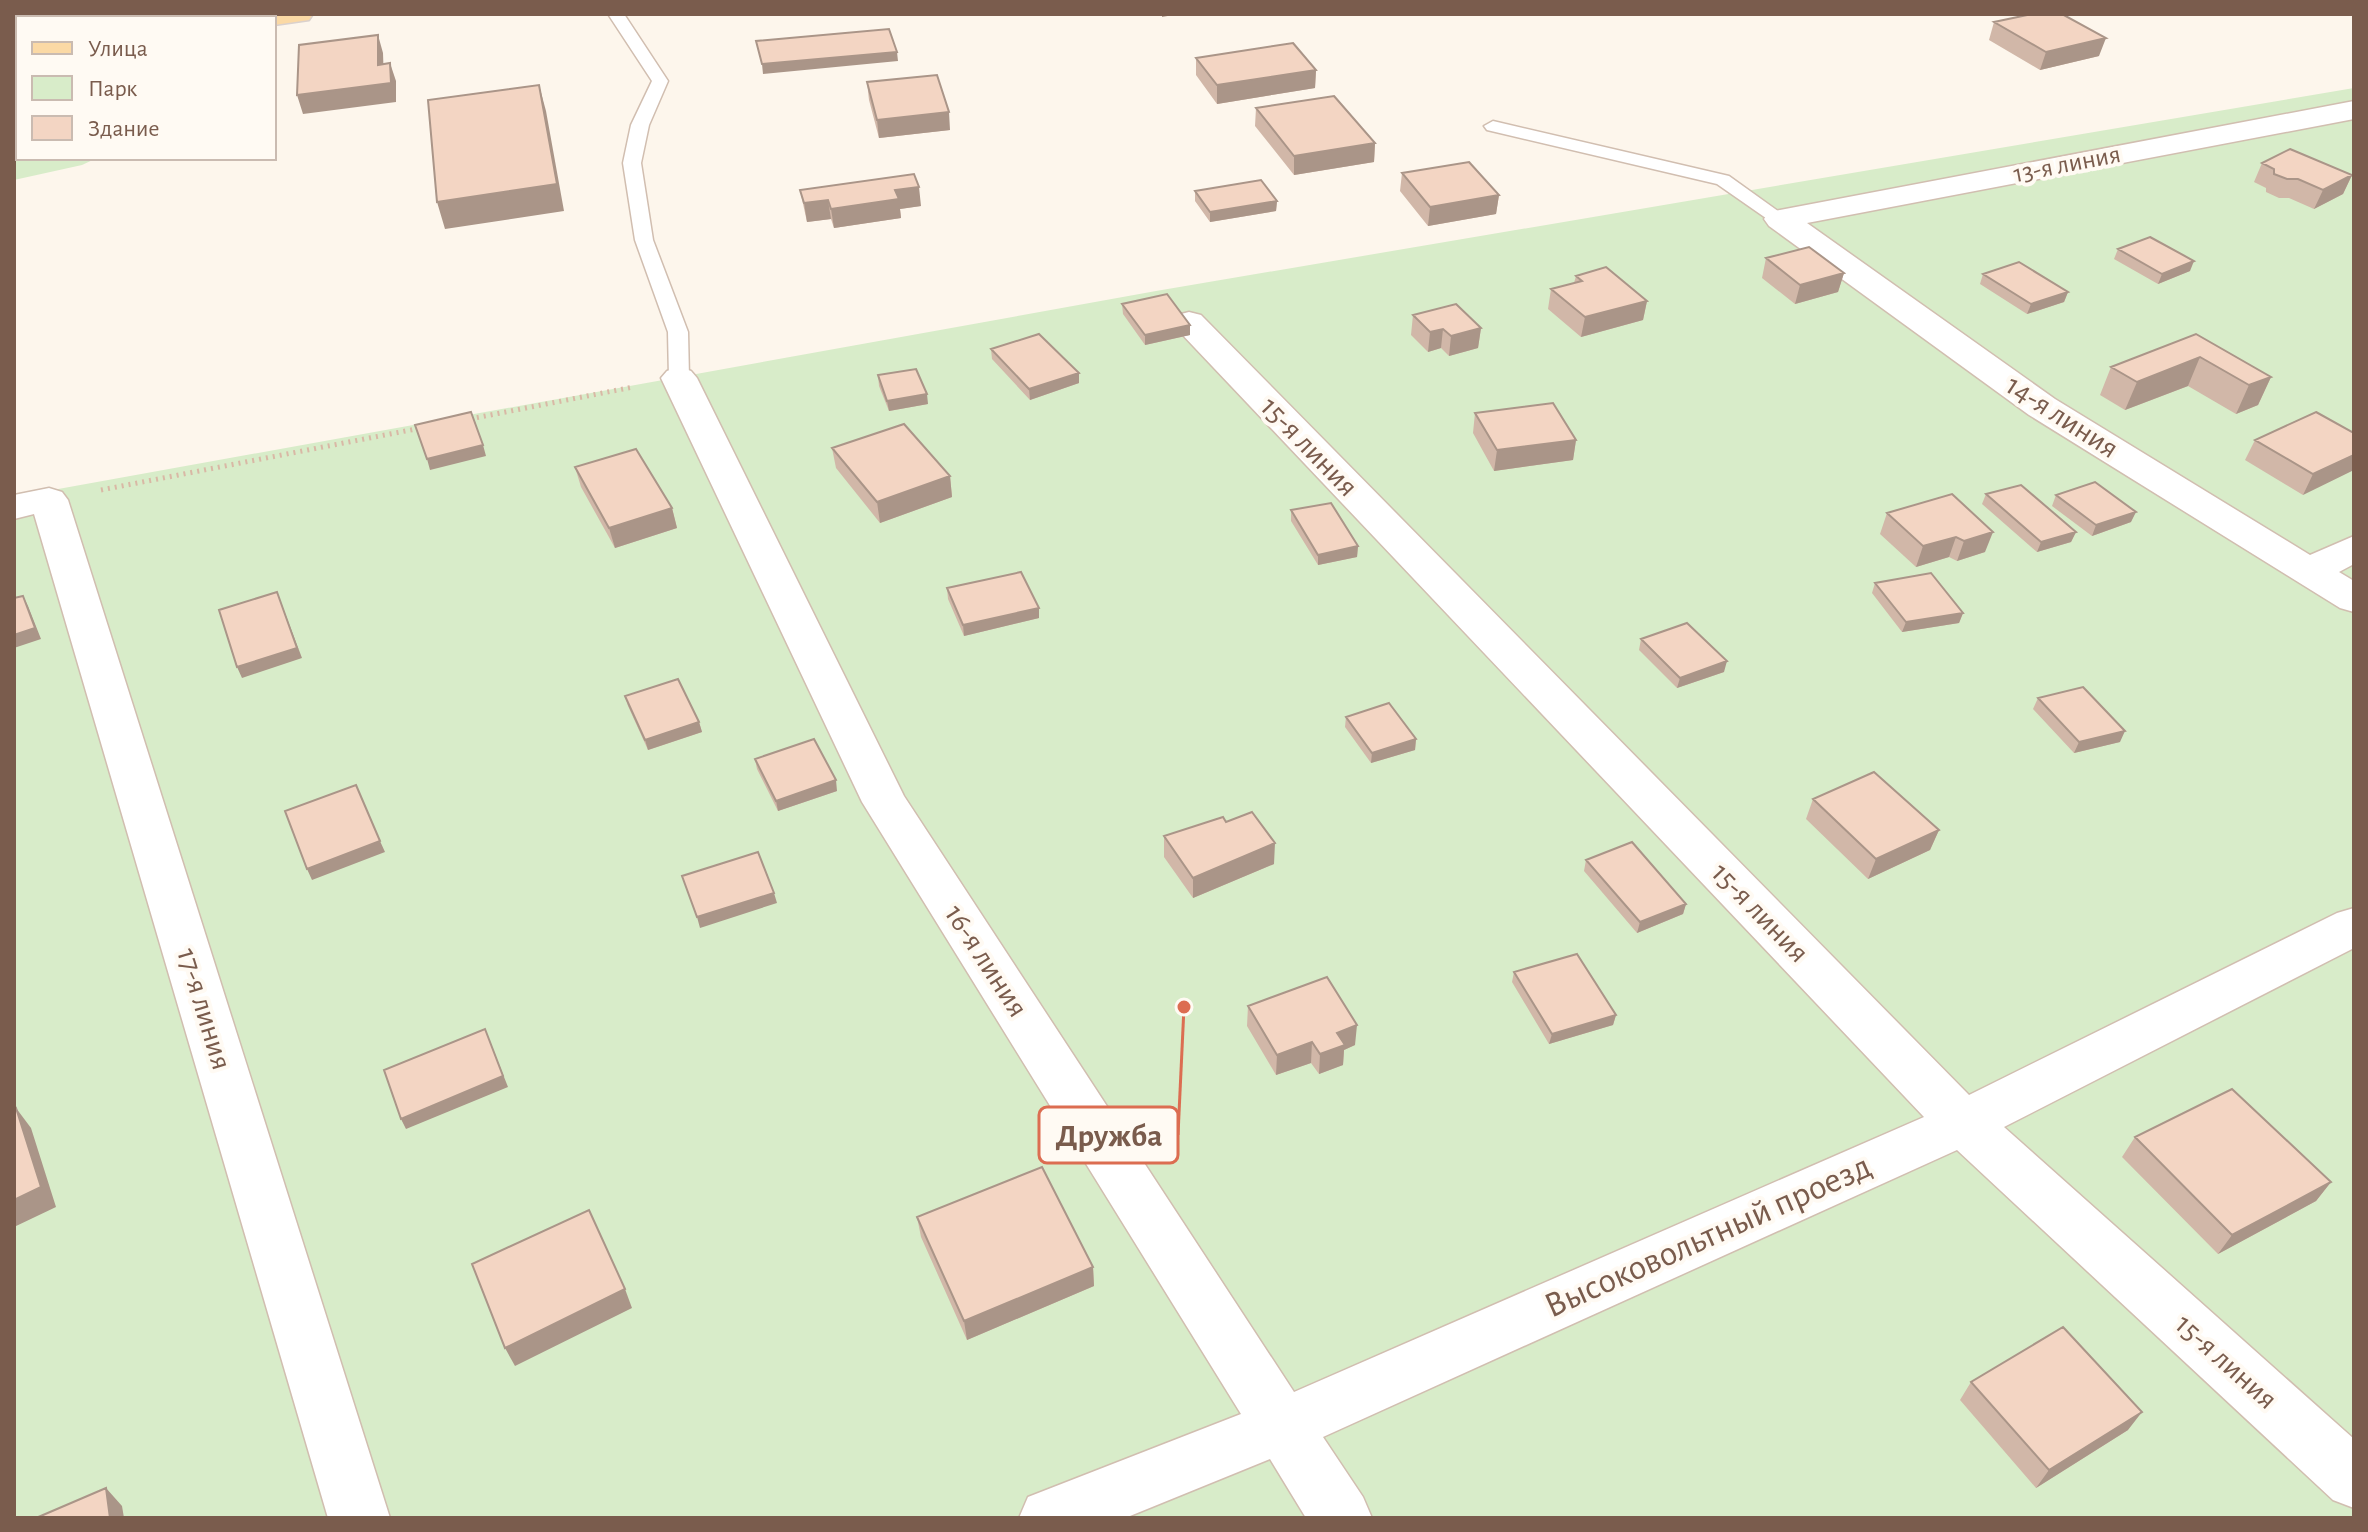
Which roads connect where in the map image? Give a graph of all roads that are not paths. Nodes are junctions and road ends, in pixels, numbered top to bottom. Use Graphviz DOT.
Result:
graph roads {
  1 [pos="300,14"];
  2 [pos="616,14"];
  3 [pos="276,17"];
  4 [pos="2354,110"];
  5 [pos="1493,126"];
  6 [pos="1780,219"];
  7 [pos="1189,322"];
  8 [pos="679,378"];
  9 [pos="32,504"];
  10 [pos="2354,548"];
  11 [pos="2310,571"];
  12 [pos="2354,599"];
  13 [pos="2354,926"];
  14 [pos="1963,1123"];
  15 [pos="1284,1425"];
  16 [pos="2354,1479"];
  17 [pos="359,1518"];
  18 [pos="1050,1518"];
  19 [pos="1341,1518"];
  1 -- 3 [label="main road"];
  2 -- 8 [label="lane"];
  4 -- 6 [label="street, 13-я линия"];
  5 -- 6 [label="lane"];
  6 -- 11 [label="street, 14-я линия"];
  7 -- 14 [label="street, 15-я линия"];
  8 -- 15 [label="street, 16-я линия"];
  9 -- 17 [label="street, 17-я линия"];
  10 -- 11 [label="street"];
  11 -- 12 [label="street, 14-я линия"];
  13 -- 14 [label="street, Высоковольтный проезд"];
  14 -- 15 [label="street, Высоковольтный проезд"];
  14 -- 16 [label="street, 15-я линия"];
  15 -- 18 [label="street, Высоковольтный проезд"];
  15 -- 19 [label="street, 16-я линия"];
}
